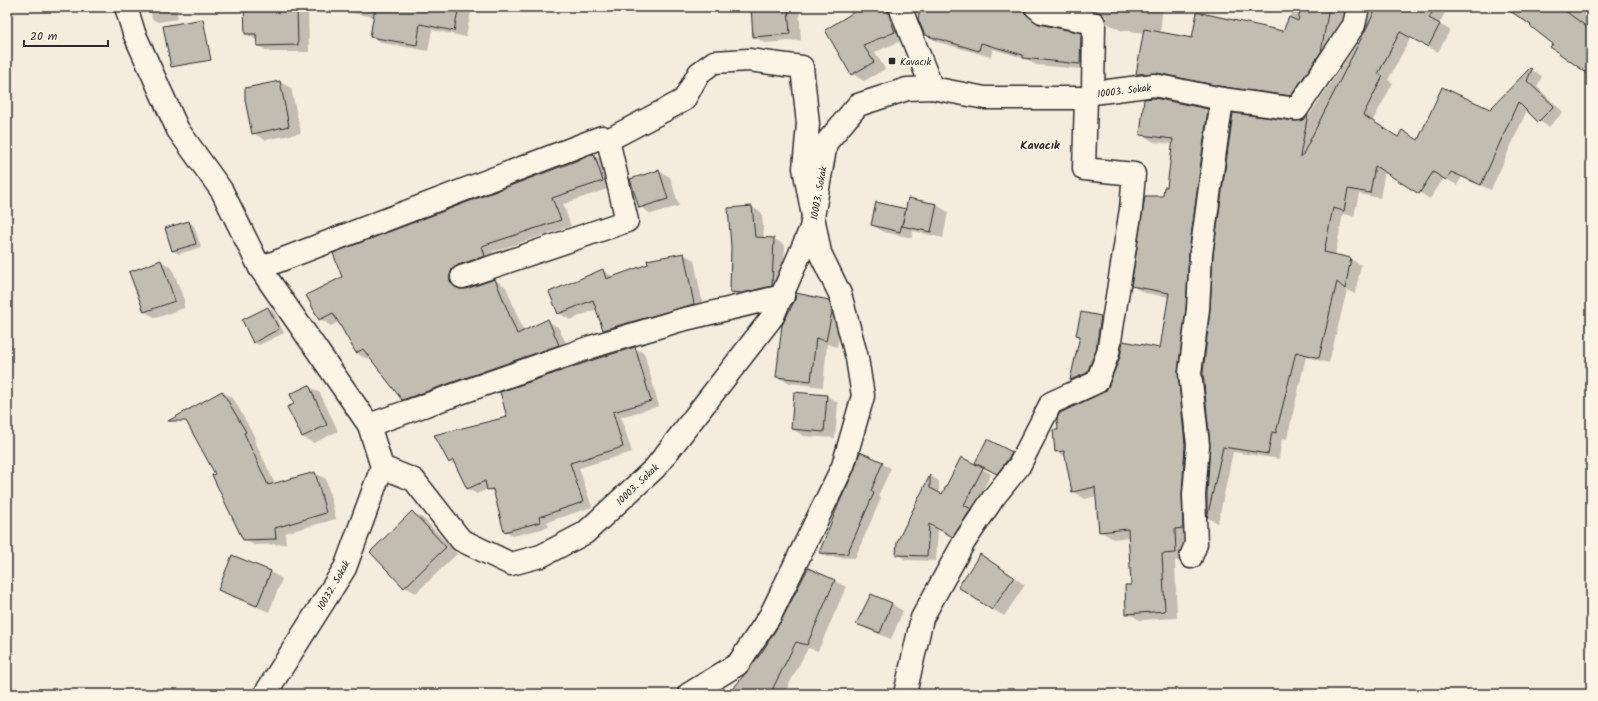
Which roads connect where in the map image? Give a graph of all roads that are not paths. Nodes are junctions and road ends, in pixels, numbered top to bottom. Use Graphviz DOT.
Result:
graph roads {
  1 [pos="126,7"];
  2 [pos="900,7"];
  3 [pos="1036,7"];
  4 [pos="1358,7"];
  5 [pos="1098,15"];
  6 [pos="932,88"];
  7 [pos="1090,96"];
  8 [pos="1222,99"];
  9 [pos="608,140"];
  10 [pos="814,214"];
  11 [pos="260,268"];
  12 [pos="462,277"];
  13 [pos="783,296"];
  14 [pos="369,425"];
  15 [pos="382,467"];
  16 [pos="1190,557"];
  17 [pos="265,694"];
  18 [pos="689,694"];
  19 [pos="905,694"];
  1 -- 11 [label="street"];
  2 -- 6 [label="street"];
  3 -- 5 [label="street"];
  4 -- 8 [label="street, 10003. Sokak"];
  5 -- 7 [label="street"];
  6 -- 7 [label="street, 10003. Sokak"];
  6 -- 10 [label="street, 10003. Sokak"];
  7 -- 8 [label="street, 10003. Sokak"];
  7 -- 19 [label="street"];
  8 -- 16 [label="street"];
  9 -- 10 [label="street"];
  9 -- 11 [label="street"];
  9 -- 12 [label="street"];
  10 -- 13 [label="street, 10003. Sokak"];
  10 -- 18 [label="street"];
  11 -- 14 [label="street"];
  13 -- 14 [label="street"];
  13 -- 15 [label="street, 10003. Sokak"];
  14 -- 15 [label="street"];
  15 -- 17 [label="street, 10032. Sokak"];
}
